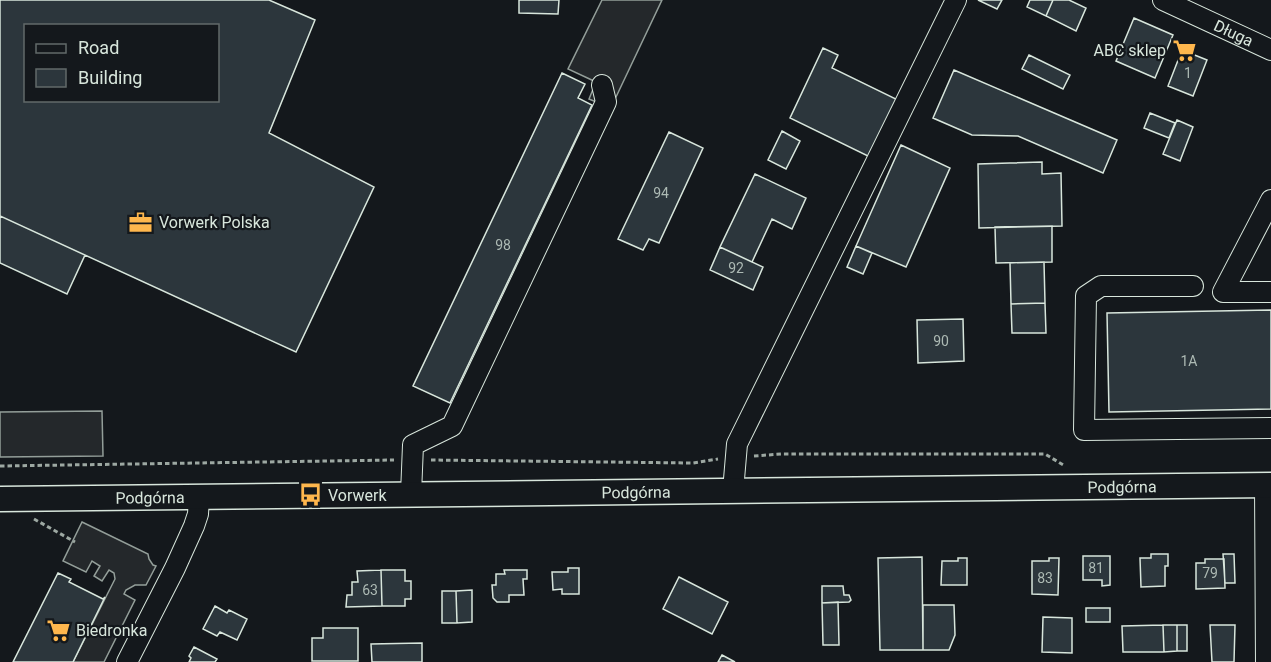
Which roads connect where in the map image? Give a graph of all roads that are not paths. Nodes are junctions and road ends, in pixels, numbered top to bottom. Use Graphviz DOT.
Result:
graph roads {
  1 [pos="956,0"];
  2 [pos="1162,0"];
  3 [pos="1271,50"];
  4 [pos="602,85"];
  5 [pos="1269,210"];
  6 [pos="1193,286"];
  7 [pos="1271,292"];
  8 [pos="1271,428"];
  9 [pos="1268,485"];
  10 [pos="733,490"];
  11 [pos="411,494"];
  12 [pos="199,496"];
  13 [pos="0,499"];
  14 [pos="126,662"];
  15 [pos="1266,662"];
  1 -- 10 [label="street"];
  2 -- 3 [label="street, Długa"];
  4 -- 11 [label="street"];
  5 -- 7 [label="street"];
  6 -- 8 [label="street"];
  9 -- 10 [label="main road, Podgórna"];
  9 -- 15 [label="street"];
  10 -- 11 [label="main road, Podgórna"];
  11 -- 12 [label="main road, Podgórna"];
  12 -- 13 [label="main road, Podgórna"];
  12 -- 14 [label="street"];
}
